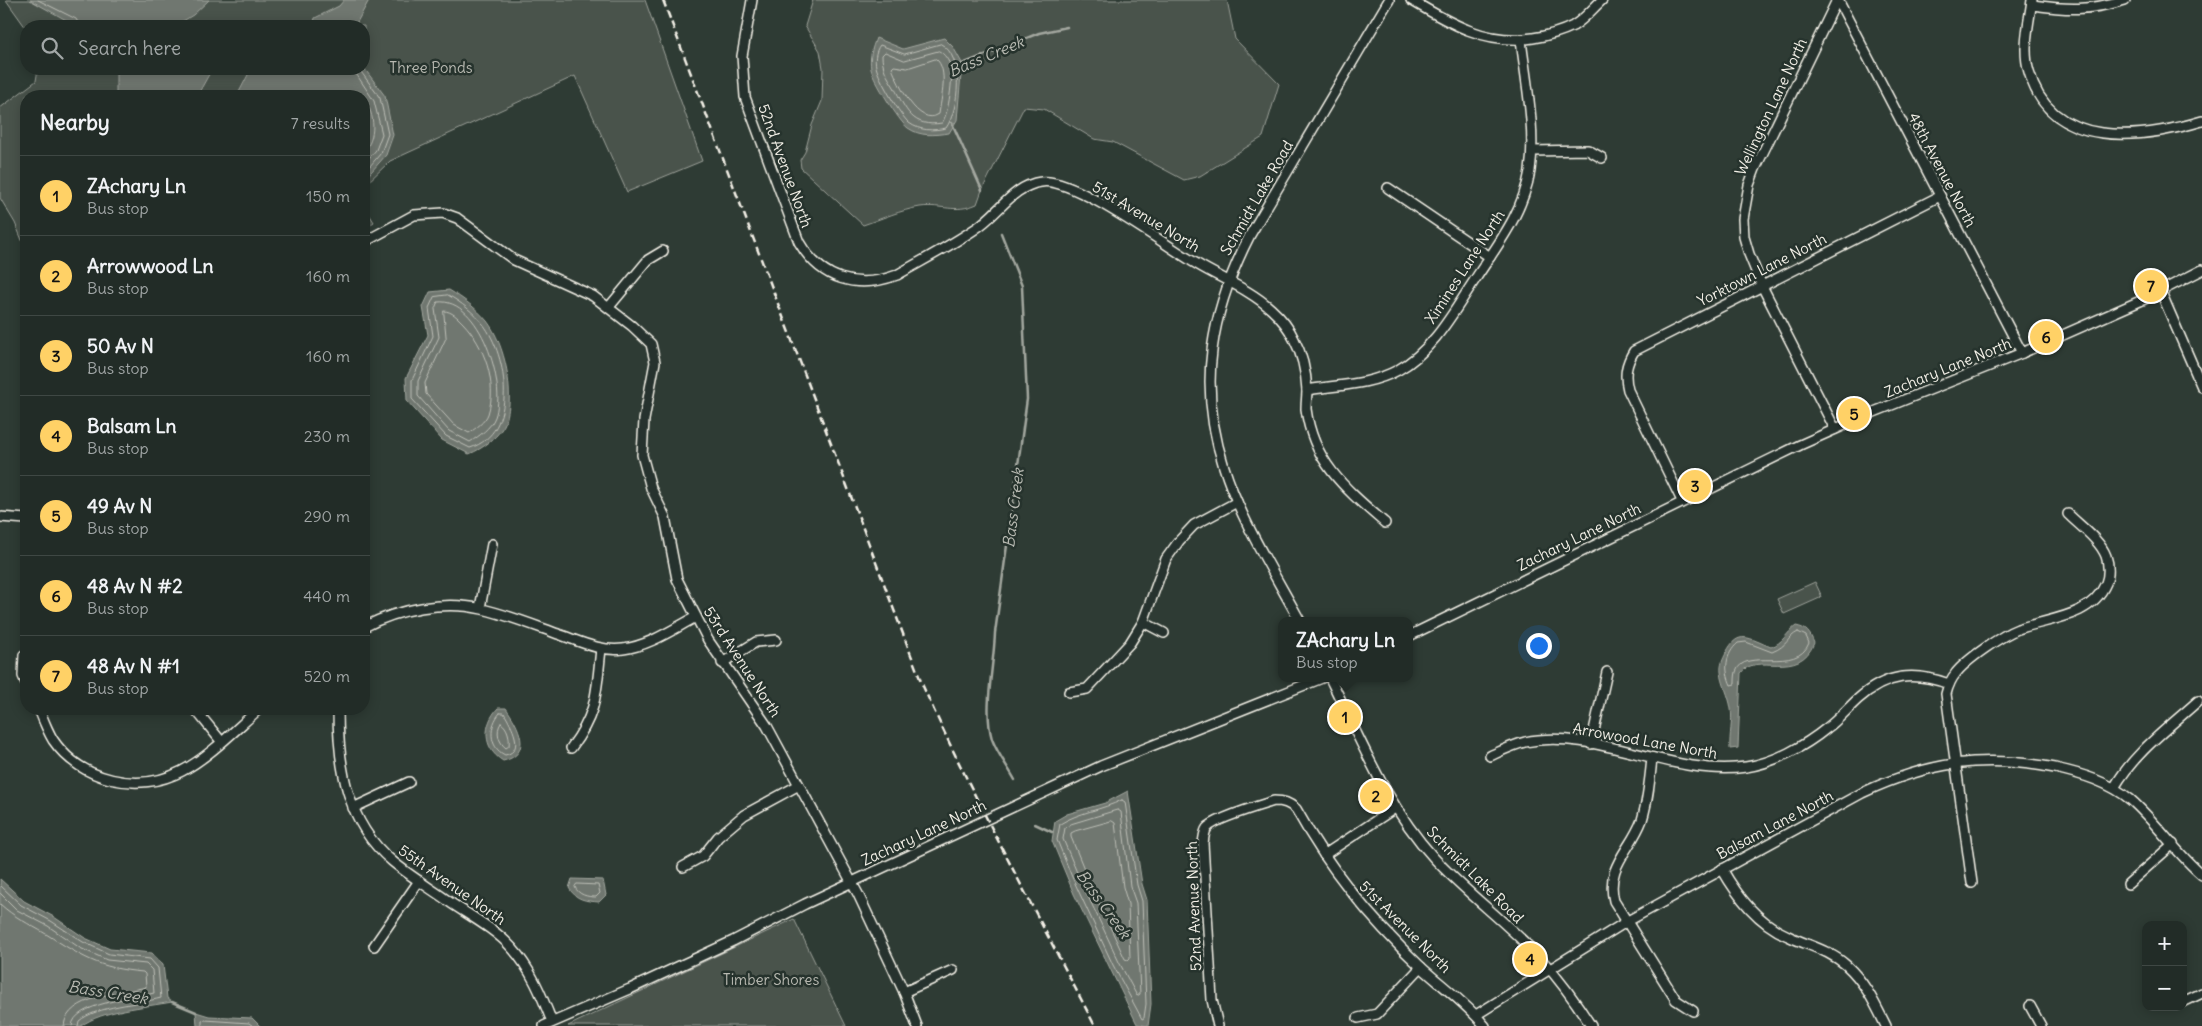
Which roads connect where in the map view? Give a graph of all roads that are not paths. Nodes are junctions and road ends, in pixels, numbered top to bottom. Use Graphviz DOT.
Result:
graph roads {
  1 [pos="752,0"];
  2 [pos="1389,0"];
  3 [pos="1411,0"];
  4 [pos="1602,0"];
  5 [pos="1837,0"];
  6 [pos="2124,0"];
  7 [pos="2032,2"];
  8 [pos="1522,40"];
  9 [pos="2202,121"];
  10 [pos="1532,151"];
  11 [pos="1602,158"];
  12 [pos="1043,181"];
  13 [pos="1388,188"];
  14 [pos="1940,196"];
  15 [pos="370,239"];
  16 [pos="663,251"];
  17 [pos="1490,257"];
  18 [pos="2202,270"];
  19 [pos="1229,281"];
  20 [pos="1762,286"];
  21 [pos="2160,290"];
  22 [pos="610,307"];
  23 [pos="2022,353"];
  24 [pos="2202,387"];
  25 [pos="1307,390"];
  26 [pos="1836,429"];
  27 [pos="1682,501"];
  28 [pos="1237,502"];
  29 [pos="2068,514"];
  30 [pos="0,517"];
  31 [pos="20,519"];
  32 [pos="1385,524"];
  33 [pos="492,544"];
  34 [pos="480,608"];
  35 [pos="696,617"];
  36 [pos="1298,617"];
  37 [pos="1143,622"];
  38 [pos="370,624"];
  39 [pos="1164,633"];
  40 [pos="1413,634"];
  41 [pos="776,640"];
  42 [pos="601,649"];
  43 [pos="722,663"];
  44 [pos="1607,672"];
  45 [pos="1312,682"];
  46 [pos="1332,682"];
  47 [pos="1949,684"];
  48 [pos="1069,692"];
  49 [pos="2198,702"];
  50 [pos="42,715"];
  51 [pos="200,715"];
  52 [pos="252,715"];
  53 [pos="338,715"];
  54 [pos="221,741"];
  55 [pos="1592,744"];
  56 [pos="571,748"];
  57 [pos="1490,756"];
  58 [pos="1652,758"];
  59 [pos="1954,762"];
  60 [pos="409,782"];
  61 [pos="799,785"];
  62 [pos="2114,788"];
  63 [pos="1274,801"];
  64 [pos="353,808"];
  65 [pos="1395,808"];
  66 [pos="2173,844"];
  67 [pos="1324,855"];
  68 [pos="683,867"];
  69 [pos="1722,869"];
  70 [pos="2202,875"];
  71 [pos="419,881"];
  72 [pos="851,882"];
  73 [pos="1972,883"];
  74 [pos="2128,884"];
  75 [pos="1626,922"];
  76 [pos="374,946"];
  77 [pos="1421,967"];
  78 [pos="1550,969"];
  79 [pos="953,970"];
  80 [pos="904,992"];
  81 [pos="2202,993"];
  82 [pos="2187,1000"];
  83 [pos="2030,1006"];
  84 [pos="1693,1011"];
  85 [pos="1476,1015"];
  86 [pos="1358,1018"];
  87 [pos="552,1022"];
  88 [pos="544,1026"];
  89 [pos="917,1026"];
  90 [pos="1218,1026"];
  91 [pos="1485,1026"];
  92 [pos="1591,1026"];
  93 [pos="1886,1026"];
  94 [pos="2041,1026"];
  1 -- 12 [label="street, 52nd Avenue North"];
  2 -- 19 [label="street, Schmidt Lake Road"];
  3 -- 8 [label="street"];
  4 -- 8 [label="street"];
  5 -- 14 [label="street, 48th Avenue North"];
  5 -- 20 [label="street, Wellington Lane North"];
  6 -- 7 [label="street"];
  7 -- 9 [label="street"];
  8 -- 10 [label="street, Ximines Lane North"];
  10 -- 11 [label="street"];
  10 -- 17 [label="street, Ximines Lane North"];
  12 -- 19 [label="street, 51st Avenue North"];
  13 -- 17 [label="street"];
  14 -- 20 [label="street, Yorktown Lane North"];
  14 -- 23 [label="street, 48th Avenue North"];
  15 -- 22 [label="street, 53rd Avenue North"];
  16 -- 22 [label="street"];
  17 -- 25 [label="street, Ximines Lane North"];
  18 -- 21 [label="street, Zachary Lane North"];
  19 -- 25 [label="street, 51st Avenue North"];
  19 -- 28 [label="street, Schmidt Lake Road"];
  20 -- 26 [label="street, Wellington Lane North"];
  20 -- 27 [label="street, Yorktown Lane North"];
  21 -- 23 [label="street, Zachary Lane North"];
  21 -- 24 [label="street"];
  22 -- 35 [label="street, 53rd Avenue North"];
  23 -- 26 [label="street, Zachary Lane North"];
  25 -- 32 [label="street, 51st Avenue North"];
  26 -- 27 [label="street, Zachary Lane North"];
  27 -- 40 [label="street, Zachary Lane North"];
  28 -- 36 [label="street, Schmidt Lake Road"];
  28 -- 37 [label="street"];
  29 -- 47 [label="street"];
  30 -- 31 [label="street"];
  33 -- 34 [label="street"];
  34 -- 38 [label="street"];
  34 -- 42 [label="street"];
  35 -- 42 [label="street"];
  35 -- 43 [label="street, 53rd Avenue North"];
  37 -- 39 [label="street"];
  37 -- 48 [label="street"];
  41 -- 43 [label="street"];
  42 -- 56 [label="street"];
  43 -- 61 [label="street, 53rd Avenue North"];
  44 -- 55 [label="street"];
  45 -- 72 [label="street, Zachary Lane North"];
  46 -- 65 [label="street, Schmidt Lake Road"];
  47 -- 58 [label="street, Arrowood Lane North"];
  47 -- 59 [label="street"];
  49 -- 62 [label="street"];
  50 -- 54 [label="street"];
  51 -- 54 [label="street"];
  52 -- 54 [label="street"];
  53 -- 64 [label="street, 55th Avenue North"];
  55 -- 57 [label="street, Arrowood Lane North"];
  55 -- 58 [label="street, Arrowood Lane North"];
  58 -- 75 [label="street"];
  59 -- 62 [label="street, Balsam Lane North"];
  59 -- 69 [label="street, Balsam Lane North"];
  59 -- 73 [label="street"];
  60 -- 64 [label="street"];
  61 -- 68 [label="street"];
  61 -- 72 [label="street, 53rd Avenue North"];
  62 -- 66 [label="street, Balsam Lane North"];
  63 -- 67 [label="street, 51st Avenue North"];
  63 -- 90 [label="street, 52nd Avenue North"];
  64 -- 71 [label="street, 55th Avenue North"];
  65 -- 67 [label="street"];
  65 -- 78 [label="street, Schmidt Lake Road"];
  66 -- 70 [label="street, Balsam Lane North"];
  66 -- 74 [label="street"];
  67 -- 77 [label="street, 51st Avenue North"];
  69 -- 75 [label="street, Balsam Lane North"];
  69 -- 93 [label="street"];
  71 -- 76 [label="street"];
  71 -- 87 [label="street, 55th Avenue North"];
  72 -- 80 [label="street, 53rd Avenue North"];
  72 -- 87 [label="street, Zachary Lane North"];
  75 -- 78 [label="street, Balsam Lane North"];
  75 -- 84 [label="street"];
  77 -- 85 [label="street, 51st Avenue North"];
  77 -- 86 [label="street"];
  78 -- 85 [label="street, Balsam Lane North"];
  78 -- 92 [label="street, Schmidt Lake Road"];
  79 -- 80 [label="street"];
  80 -- 89 [label="street, 53rd Avenue North"];
  81 -- 82 [label="street"];
  83 -- 94 [label="street"];
  85 -- 91 [label="street, 51st Avenue North"];
  87 -- 88 [label="street, Zachary Lane North"];
}
